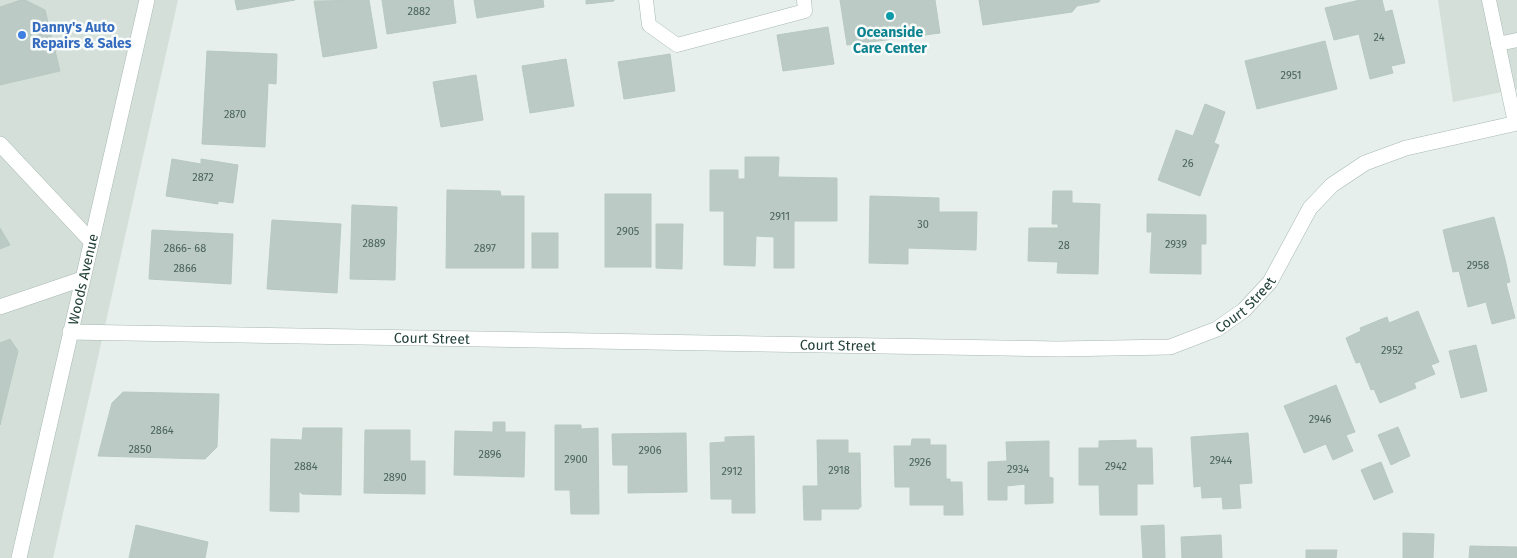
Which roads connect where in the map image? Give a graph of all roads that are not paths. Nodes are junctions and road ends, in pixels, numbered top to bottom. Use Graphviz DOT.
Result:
graph roads {
  1 [pos="147,0"];
  2 [pos="646,0"];
  3 [pos="804,0"];
  4 [pos="1489,0"];
  5 [pos="1517,40"];
  6 [pos="1498,44"];
  7 [pos="1516,123"];
  8 [pos="0,144"];
  9 [pos="91,241"];
  10 [pos="82,279"];
  11 [pos="0,307"];
  12 [pos="70,332"];
  13 [pos="19,558"];
  1 -- 9 [label="street, Woods Avenue"];
  2 -- 3 [label="lane"];
  4 -- 6 [label="lane"];
  5 -- 6 [label="lane"];
  6 -- 7 [label="lane"];
  7 -- 12 [label="street, Court Street"];
  8 -- 9 [label="street"];
  9 -- 10 [label="street, Woods Avenue"];
  10 -- 11 [label="street"];
  10 -- 12 [label="street, Woods Avenue"];
  12 -- 13 [label="street, Woods Avenue"];
}
